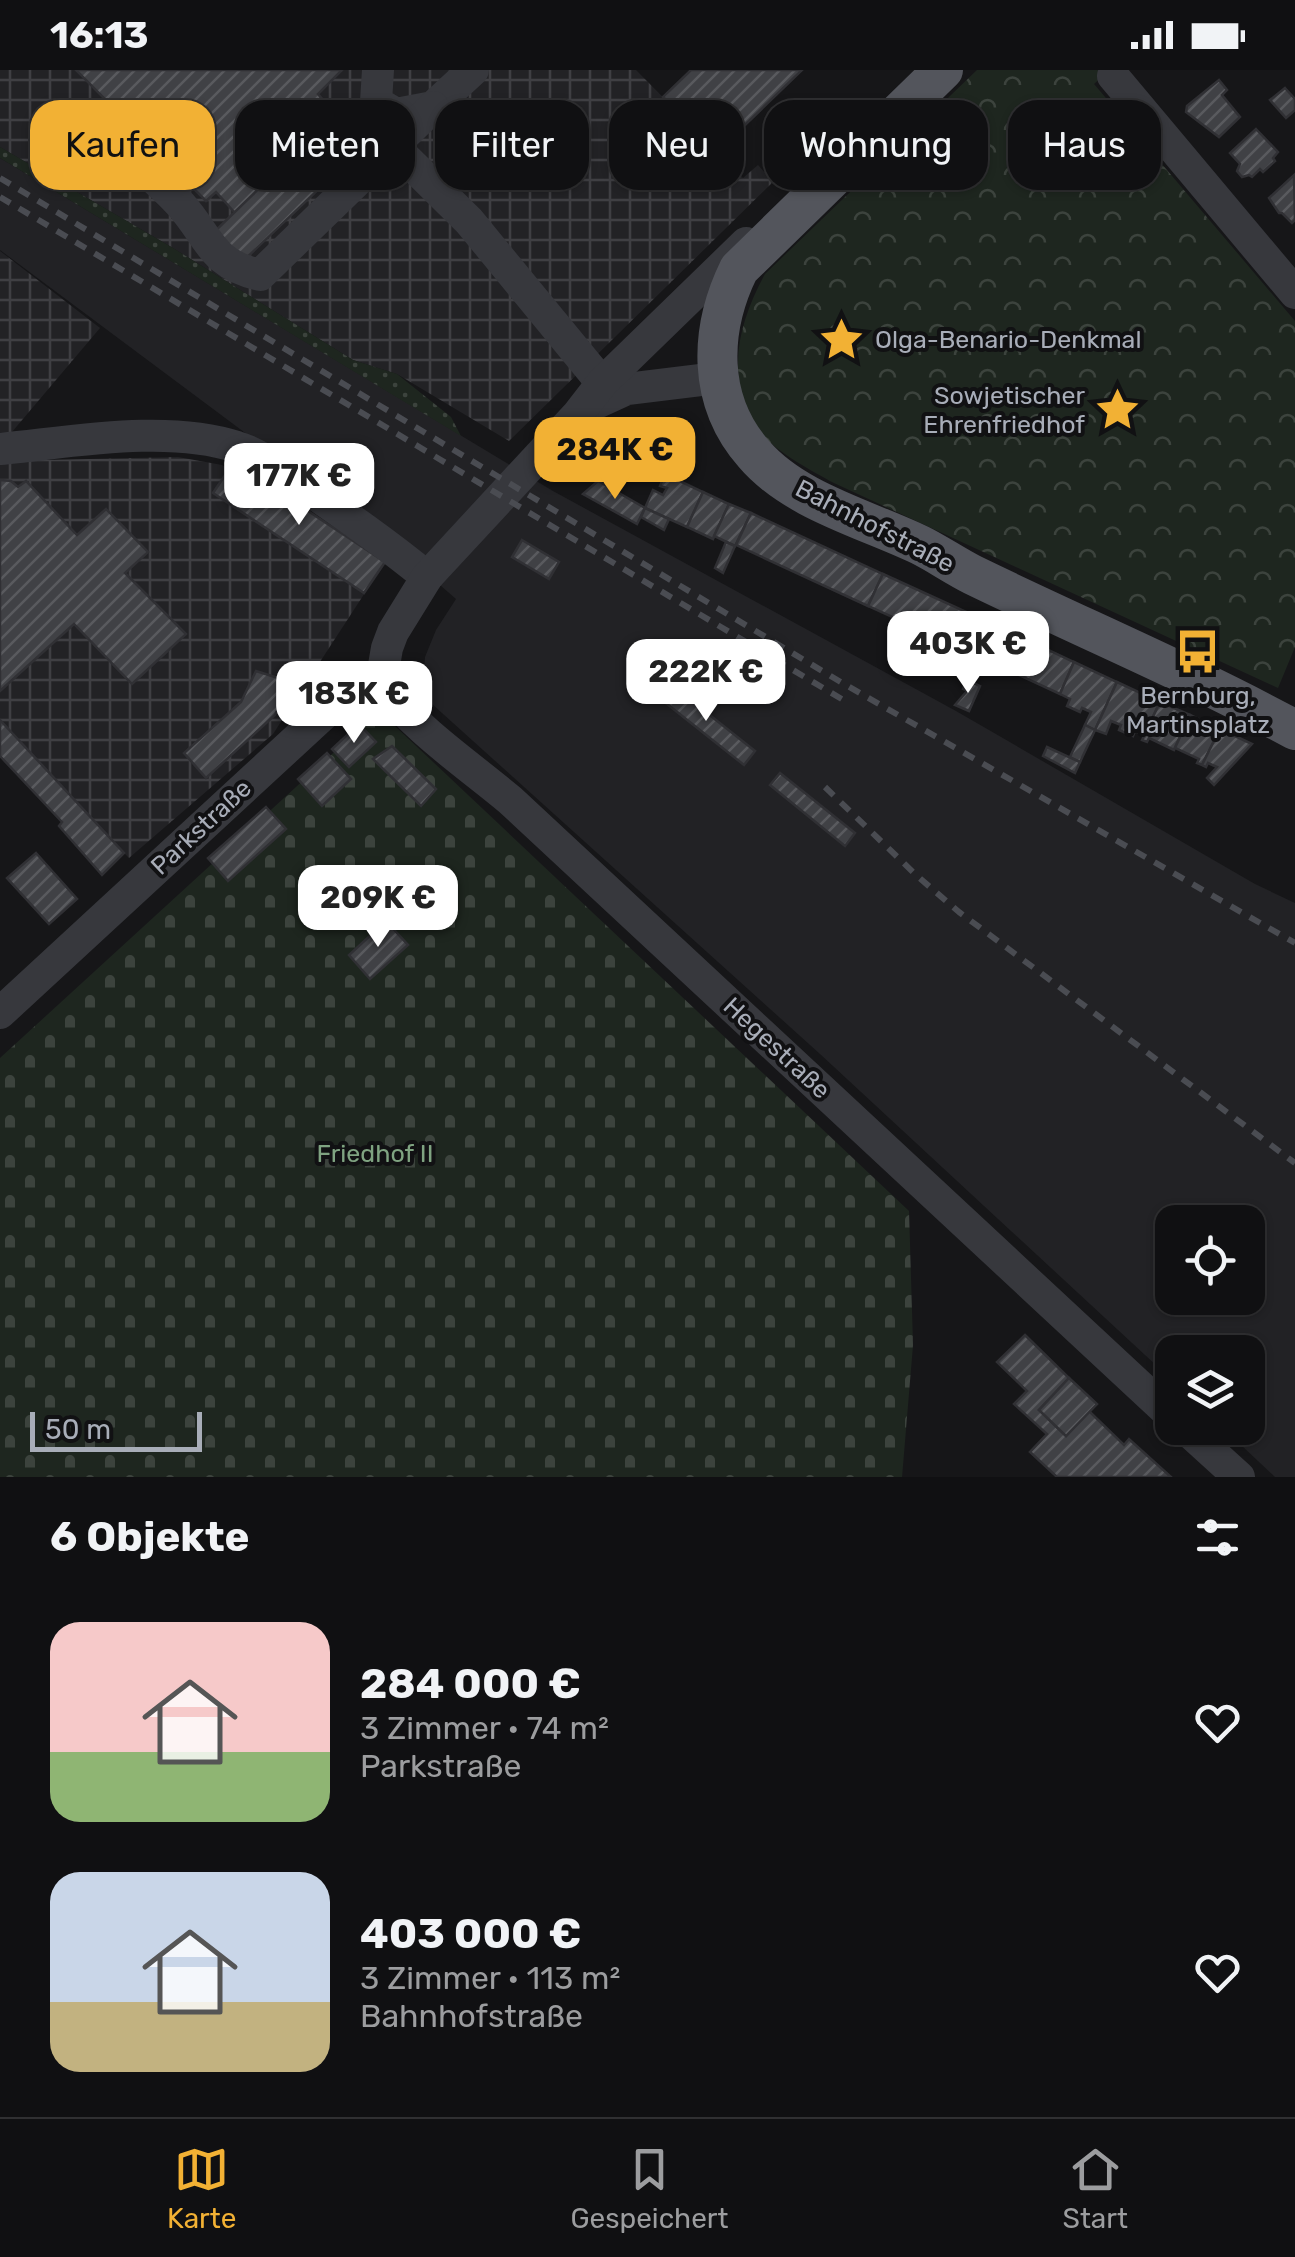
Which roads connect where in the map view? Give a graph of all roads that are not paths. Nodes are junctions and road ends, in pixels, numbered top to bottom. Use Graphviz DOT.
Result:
graph roads {
  1 [pos="378,70"];
  2 [pos="472,70"];
  3 [pos="943,70"];
  4 [pos="1113,76"];
  5 [pos="912,100"];
  6 [pos="433,107"];
  7 [pos="415,125"];
  8 [pos="415,168"];
  9 [pos="165,190"];
  10 [pos="348,190"];
  11 [pos="800,190"];
  12 [pos="819,190"];
  13 [pos="1295,293"];
  14 [pos="717,378"];
  15 [pos="602,383"];
  16 [pos="578,414"];
  17 [pos="0,449"];
  18 [pos="427,577"];
  19 [pos="380,683"];
  20 [pos="1294,727"];
  21 [pos="0,1012"];
  22 [pos="1155,1400"];
  23 [pos="1204,1445"];
  24 [pos="1239,1477"];
  1 -- 6 [label="street"];
  2 -- 6 [label="street"];
  3 -- 5 [label="main road"];
  4 -- 13 [label="street"];
  6 -- 7 [label="street"];
  8 -- 15 [label="street"];
  9 -- 10 [label="street"];
  11 -- 15 [label="street"];
  12 -- 14 [label="main road"];
  14 -- 16 [label="street"];
  14 -- 20 [label="main road, Bahnhofstraße"];
  15 -- 16 [label="street"];
  16 -- 18 [label="street"];
  17 -- 18 [label="street"];
  18 -- 19 [label="street"];
  19 -- 21 [label="street, Parkstraße"];
  19 -- 22 [label="street, Hegestraße"];
  23 -- 24 [label="street"];
}
